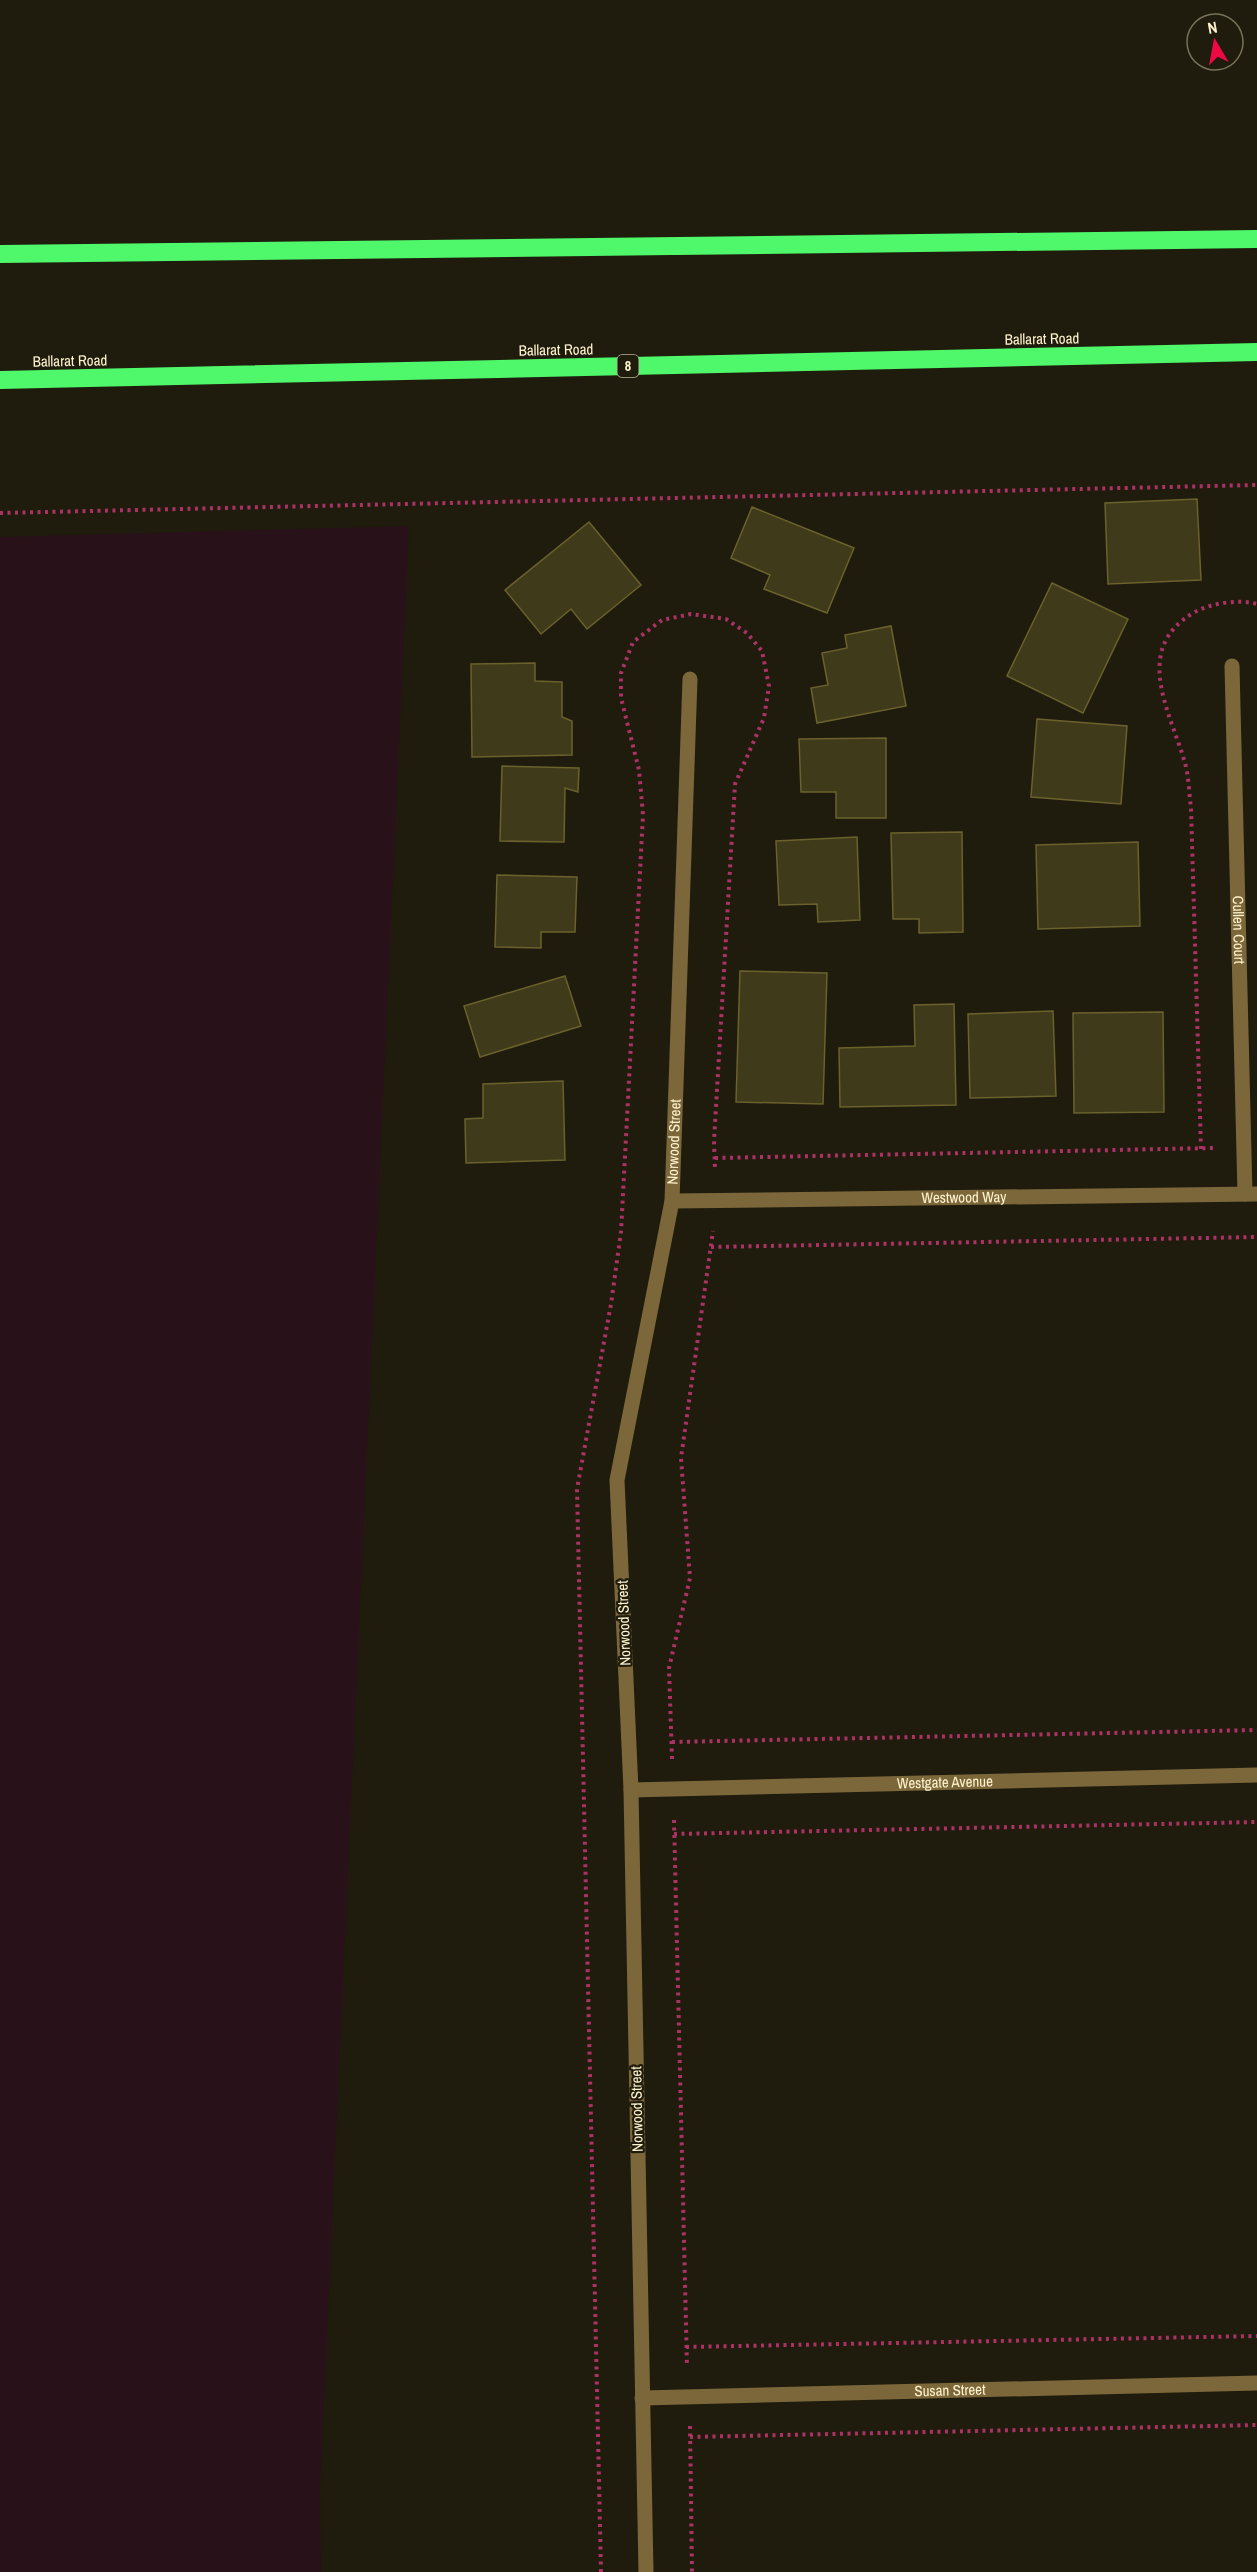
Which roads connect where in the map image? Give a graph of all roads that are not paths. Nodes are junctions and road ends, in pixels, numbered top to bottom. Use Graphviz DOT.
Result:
graph roads {
  1 [pos="1257,239"];
  2 [pos="0,254"];
  3 [pos="1257,352"];
  4 [pos="0,380"];
  5 [pos="1232,666"];
  6 [pos="690,679"];
  7 [pos="1251,1194"];
  8 [pos="672,1201"];
  9 [pos="1257,1775"];
  10 [pos="631,1790"];
  11 [pos="1257,2383"];
  12 [pos="642,2398"];
  13 [pos="646,2572"];
  1 -- 2 [label="highway"];
  3 -- 4 [label="highway, Ballarat Road / 8"];
  5 -- 7 [label="street, Cullen Court"];
  6 -- 8 [label="street, Norwood Street"];
  7 -- 8 [label="street, Westwood Way"];
  8 -- 10 [label="street, Norwood Street"];
  9 -- 10 [label="street, Westgate Avenue"];
  10 -- 12 [label="street, Norwood Street"];
  11 -- 12 [label="street, Susan Street"];
  12 -- 13 [label="street, Norwood Street"];
}
